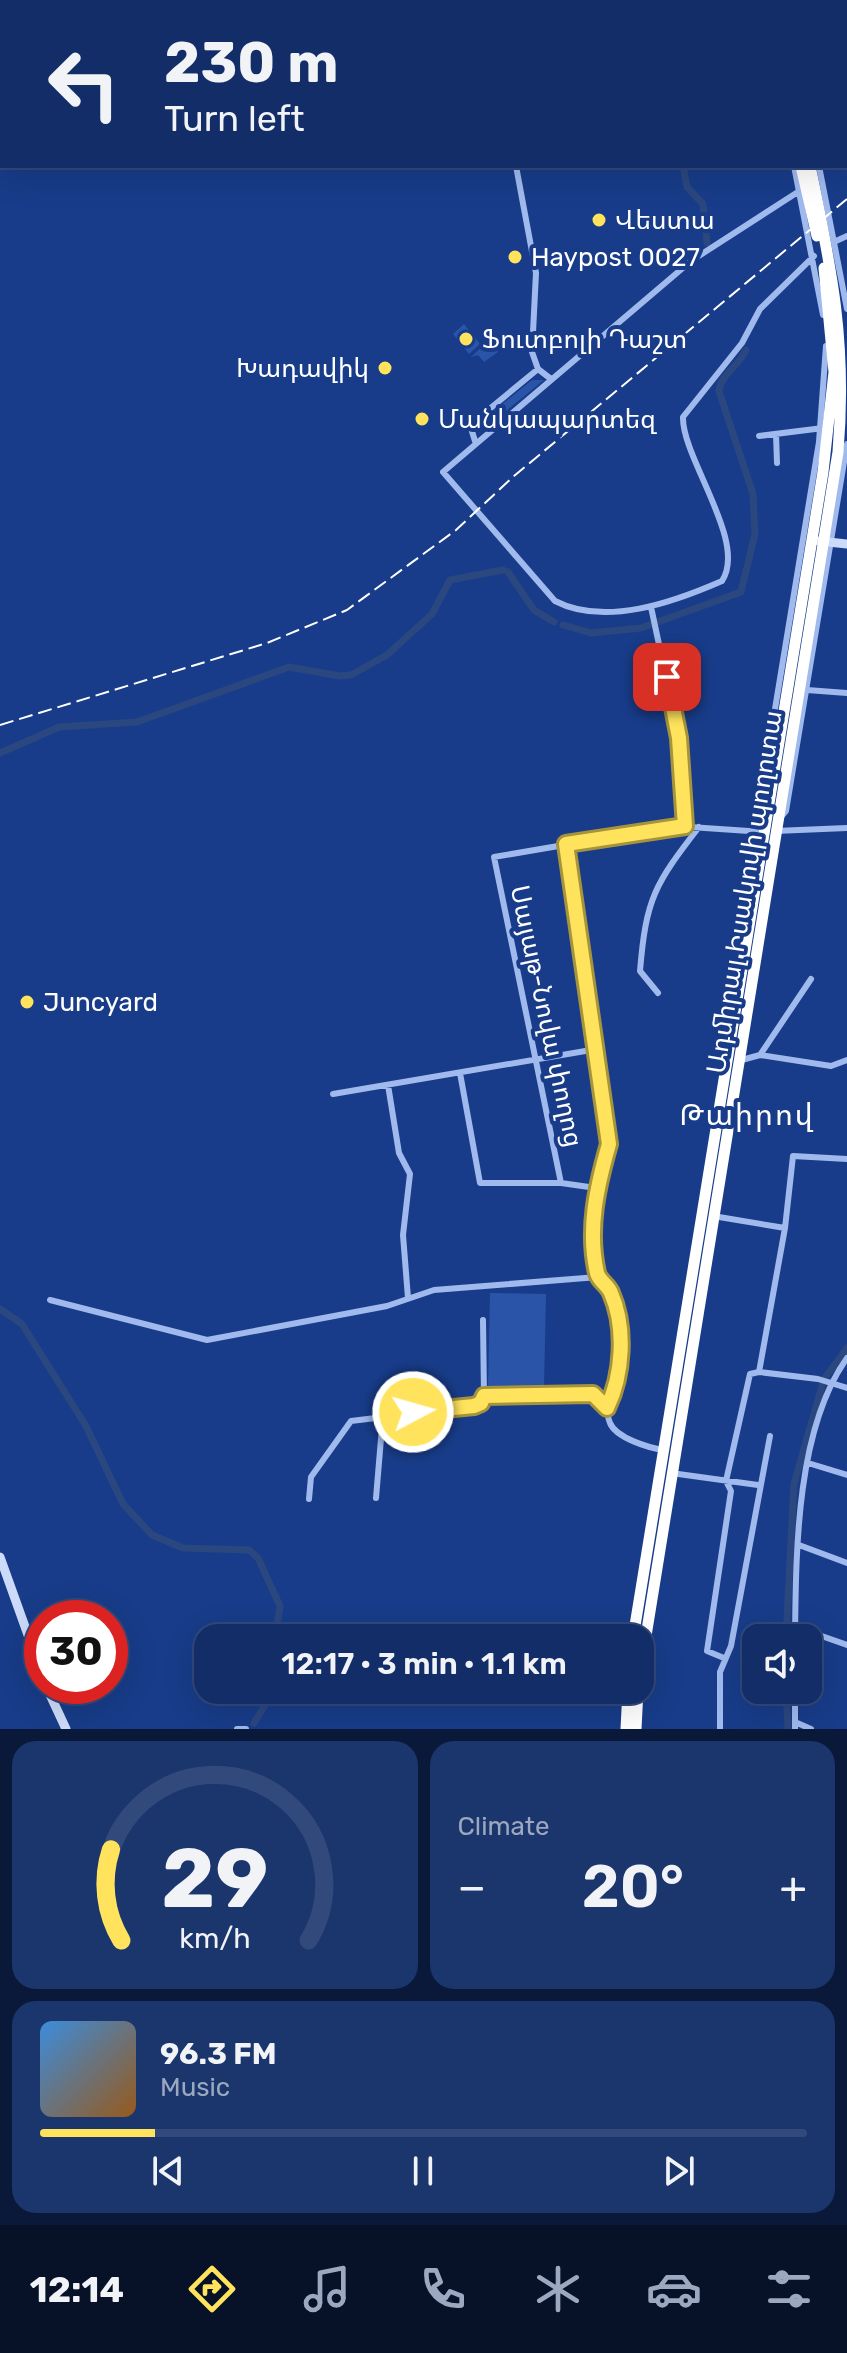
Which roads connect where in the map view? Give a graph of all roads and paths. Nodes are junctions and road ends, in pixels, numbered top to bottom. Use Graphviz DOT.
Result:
graph roads {
  1 [pos="516,168"];
  2 [pos="795,168"];
  3 [pos="802,168"];
  4 [pos="810,168"];
  5 [pos="819,168"];
  6 [pos="801,190"];
  7 [pos="814,201"];
  8 [pos="847,236"];
  9 [pos="824,246"];
  10 [pos="847,309"];
  11 [pos="538,369"];
  12 [pos="551,379"];
  13 [pos="824,428"];
  14 [pos="776,434"];
  15 [pos="759,436"];
  16 [pos="475,441"];
  17 [pos="847,444"];
  18 [pos="777,463"];
  19 [pos="818,541"];
  20 [pos="847,544"];
  21 [pos="651,607"];
  22 [pos="807,690"];
  23 [pos="847,693"];
  24 [pos="771,825"];
  25 [pos="685,826"];
  26 [pos="699,827"];
  27 [pos="847,828"];
  28 [pos="566,844"];
  29 [pos="811,979"];
  30 [pos="658,993"];
  31 [pos="597,1049"];
  32 [pos="760,1055"];
  33 [pos="536,1060"];
  34 [pos="847,1060"];
  35 [pos="738,1061"];
  36 [pos="460,1073"];
  37 [pos="388,1085"];
  38 [pos="333,1094"];
  39 [pos="847,1159"];
  40 [pos="561,1183"];
  41 [pos="596,1188"];
  42 [pos="713,1216"];
  43 [pos="785,1228"];
  44 [pos="598,1277"];
  45 [pos="408,1298"];
  46 [pos="50,1300"];
  47 [pos="483,1320"];
  48 [pos="847,1358"];
  49 [pos="759,1372"];
  50 [pos="829,1382"];
  51 [pos="847,1388"];
  52 [pos="484,1396"];
  53 [pos="607,1408"];
  54 [pos="383,1415"];
  55 [pos="770,1436"];
  56 [pos="664,1450"];
  57 [pos="808,1463"];
  58 [pos="671,1473"];
  59 [pos="847,1475"];
  60 [pos="726,1481"];
  61 [pos="758,1485"];
  62 [pos="376,1498"];
  63 [pos="309,1499"];
  64 [pos="799,1545"];
  65 [pos="0,1557"];
  66 [pos="847,1563"];
  67 [pos="24,1624"];
  68 [pos="635,1624"];
  69 [pos="648,1624"];
  70 [pos="796,1624"];
  71 [pos="822,1636"];
  72 [pos="847,1645"];
  73 [pos="724,1658"];
  74 [pos="54,1704"];
  75 [pos="628,1704"];
  76 [pos="634,1704"];
  77 [pos="795,1704"];
  78 [pos="795,1726"];
  79 [pos="628,1727"];
  80 [pos="66,1729"];
  81 [pos="720,1729"];
  82 [pos="811,1729"];
  1 -- 11 [label="street"];
  2 -- 6 [label="street"];
  3 -- 7 [label="highway, Ադմիրալ Իսակովի պողոտա"];
  4 -- 7 [label="highway, Ադմիրալ Իսակովի պողոտա"];
  5 -- 7 [label="street"];
  6 -- 7 [label="street"];
  6 -- 12 [label="street"];
  7 -- 9 [label="highway, Ադմիրալ Իսակովի պողոտա"];
  7 -- 9 [label="street"];
  8 -- 9 [label="street"];
  9 -- 10 [label="street"];
  9 -- 13 [label="highway, Ադմիրալ Իսակովի պողոտա"];
  9 -- 19 [label="highway, Ադմիրալ Իսակովի պողոտա"];
  9 -- 21 [label="street"];
  11 -- 12 [label="street"];
  11 -- 16 [label="street"];
  12 -- 16 [label="street"];
  13 -- 14 [label="street"];
  13 -- 19 [label="highway, Ադմիրալ Իսակովի պողոտա"];
  14 -- 15 [label="street"];
  14 -- 18 [label="street"];
  16 -- 21 [label="street"];
  17 -- 19 [label="street"];
  19 -- 20 [label="street"];
  19 -- 22 [label="street"];
  19 -- 24 [label="highway, Ադմիրալ Իսակովի պողոտա"];
  19 -- 24 [label="street"];
  21 -- 25 [label="street"];
  22 -- 23 [label="street"];
  22 -- 24 [label="street"];
  24 -- 26 [label="street"];
  24 -- 27 [label="street"];
  24 -- 35 [label="highway, Ադմիրալ Իսակովի պողոտա"];
  24 -- 56 [label="highway, Ադմիրալ Իսակովի պողոտա"];
  25 -- 26 [label="street"];
  25 -- 28 [label="street"];
  26 -- 30 [label="street"];
  28 -- 31 [label="street"];
  28 -- 33 [label="street, Սայաթ-Նովա փողոց"];
  29 -- 32 [label="street"];
  31 -- 33 [label="street"];
  31 -- 41 [label="street"];
  32 -- 34 [label="street"];
  32 -- 35 [label="street"];
  33 -- 36 [label="street"];
  33 -- 40 [label="street, Սայաթ-Նովա փողոց"];
  35 -- 42 [label="highway, Ադմիրալ Իսակովի պողոտա"];
  36 -- 37 [label="street"];
  36 -- 40 [label="street"];
  37 -- 38 [label="street"];
  37 -- 45 [label="street"];
  39 -- 43 [label="street"];
  40 -- 41 [label="street"];
  41 -- 44 [label="street"];
  42 -- 43 [label="street"];
  42 -- 58 [label="highway, Ադմիրալ Իսակովի պողոտա"];
  43 -- 49 [label="street"];
  44 -- 45 [label="street"];
  44 -- 53 [label="street"];
  45 -- 46 [label="street"];
  47 -- 52 [label="street"];
  48 -- 50 [label="street"];
  49 -- 50 [label="street"];
  49 -- 60 [label="street"];
  50 -- 51 [label="street"];
  50 -- 57 [label="street"];
  52 -- 53 [label="street"];
  52 -- 54 [label="street"];
  53 -- 56 [label="street"];
  54 -- 62 [label="street"];
  54 -- 63 [label="street"];
  55 -- 61 [label="street"];
  56 -- 68 [label="highway, Ադմիրալ Իսակովի պողոտա"];
  57 -- 59 [label="street"];
  57 -- 64 [label="street"];
  58 -- 60 [label="street"];
  58 -- 69 [label="highway, Ադմիրալ Իսակովի պողոտա"];
  60 -- 61 [label="street"];
  60 -- 73 [label="street"];
  61 -- 73 [label="street"];
  64 -- 66 [label="street"];
  64 -- 70 [label="street"];
  65 -- 67 [label="street"];
  71 -- 72 [label="street"];
  73 -- 81 [label="street"];
  74 -- 80 [label="street"];
  75 -- 79 [label="highway"];
  76 -- 79 [label="highway"];
  77 -- 78 [label="street"];
  78 -- 82 [label="street"];
}
